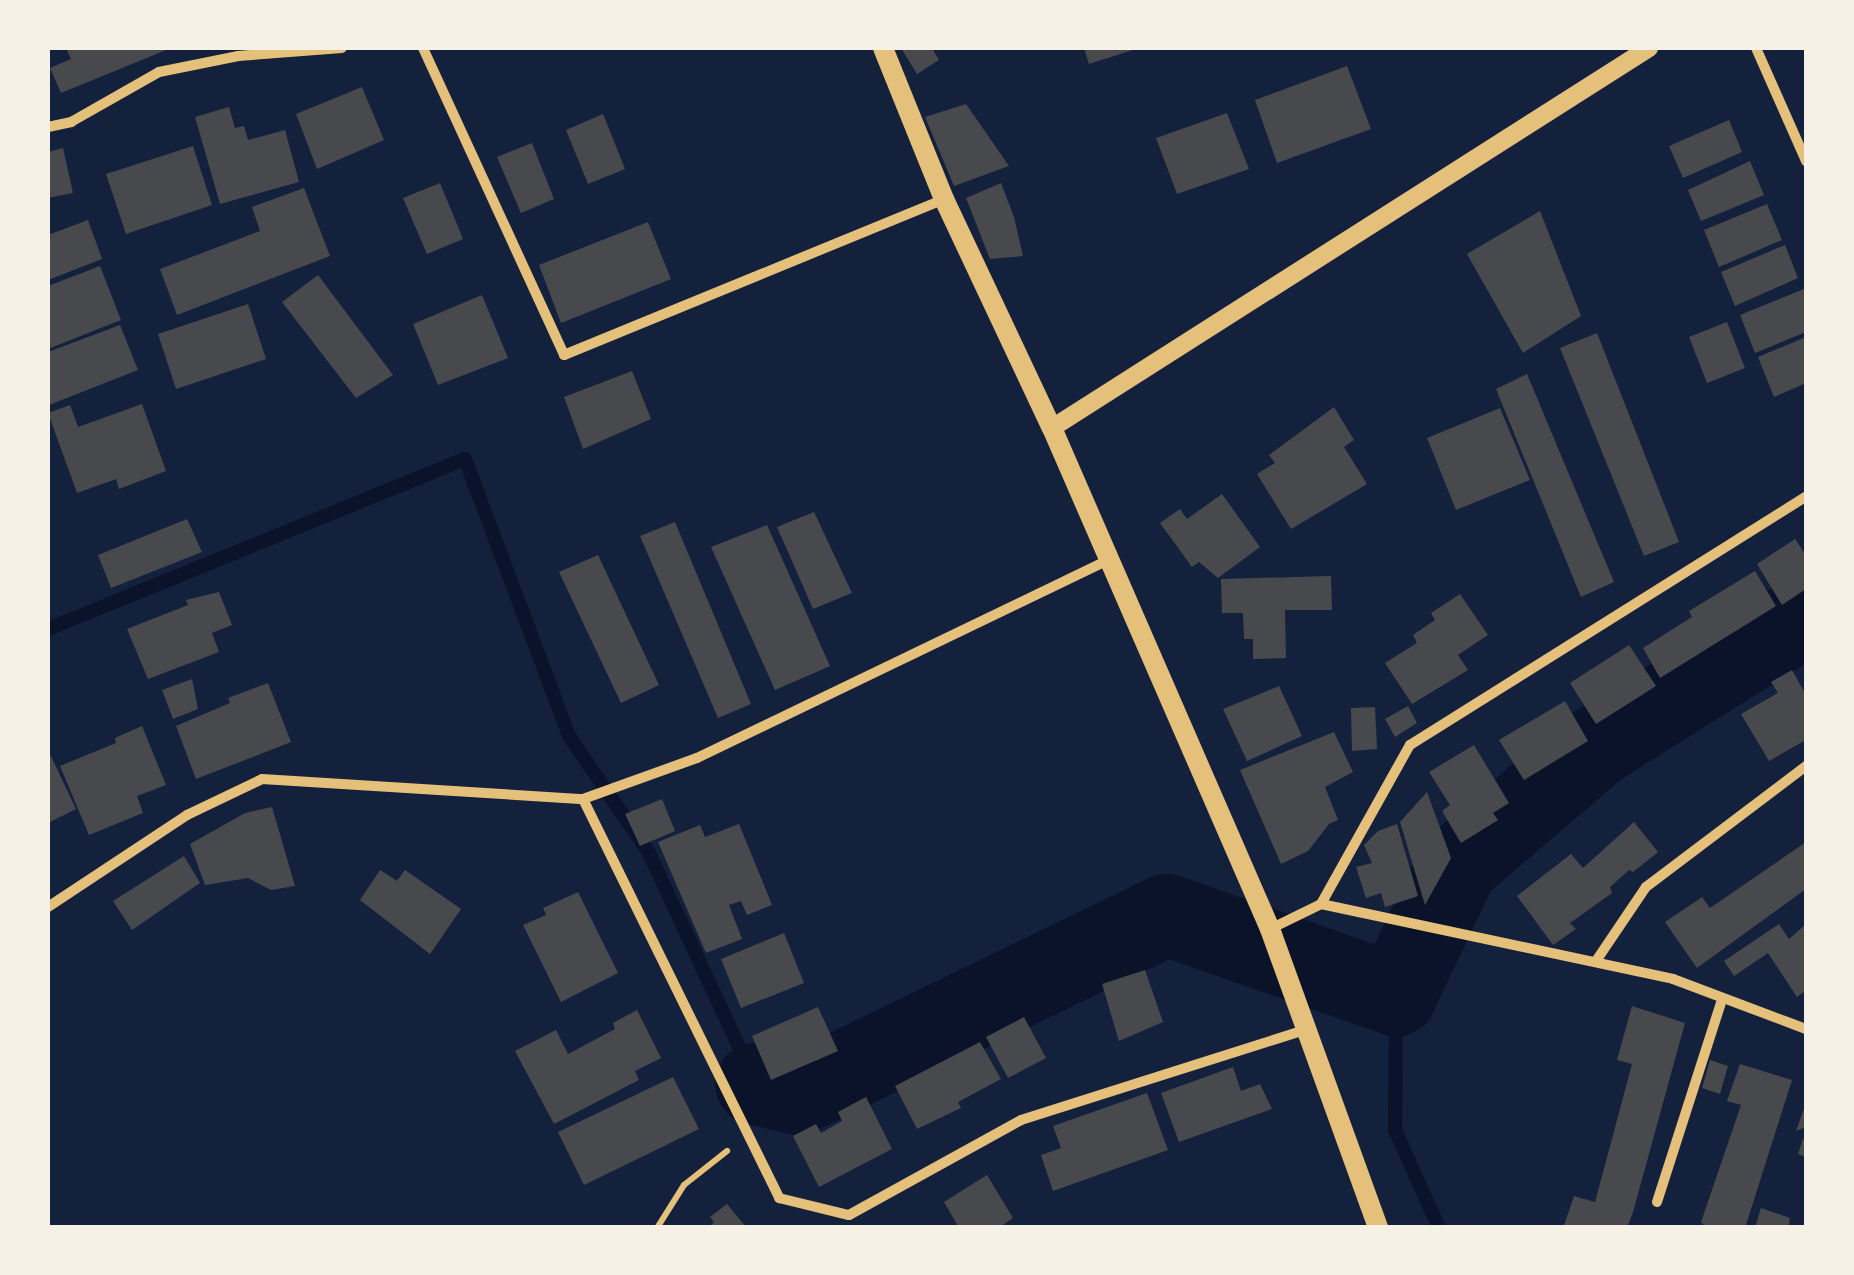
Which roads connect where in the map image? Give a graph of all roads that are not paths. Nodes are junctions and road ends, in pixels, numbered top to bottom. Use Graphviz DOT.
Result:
graph roads {
  1 [pos="342,48"];
  2 [pos="423,48"];
  3 [pos="884,48"];
  4 [pos="1649,48"];
  5 [pos="1756,48"];
  6 [pos="48,127"];
  7 [pos="1806,161"];
  8 [pos="944,199"];
  9 [pos="1052,428"];
  10 [pos="1806,497"];
  11 [pos="1109,560"];
  12 [pos="1806,766"];
  13 [pos="583,799"];
  14 [pos="1320,904"];
  15 [pos="48,907"];
  16 [pos="1270,929"];
  17 [pos="1596,961"];
  18 [pos="1722,999"];
  19 [pos="1309,1029"];
  20 [pos="1806,1029"];
  21 [pos="1657,1202"];
  22 [pos="1378,1228"];
  1 -- 6 [label="street"];
  2 -- 8 [label="street"];
  3 -- 8 [label="main road"];
  4 -- 9 [label="street"];
  5 -- 7 [label="street"];
  8 -- 9 [label="main road"];
  9 -- 11 [label="main road"];
  10 -- 14 [label="street"];
  11 -- 13 [label="street"];
  11 -- 16 [label="main road"];
  12 -- 17 [label="street"];
  13 -- 15 [label="street"];
  13 -- 19 [label="street"];
  14 -- 16 [label="street"];
  14 -- 17 [label="street"];
  16 -- 19 [label="main road"];
  17 -- 18 [label="street"];
  18 -- 20 [label="street"];
  18 -- 21 [label="street"];
  19 -- 22 [label="main road"];
}
